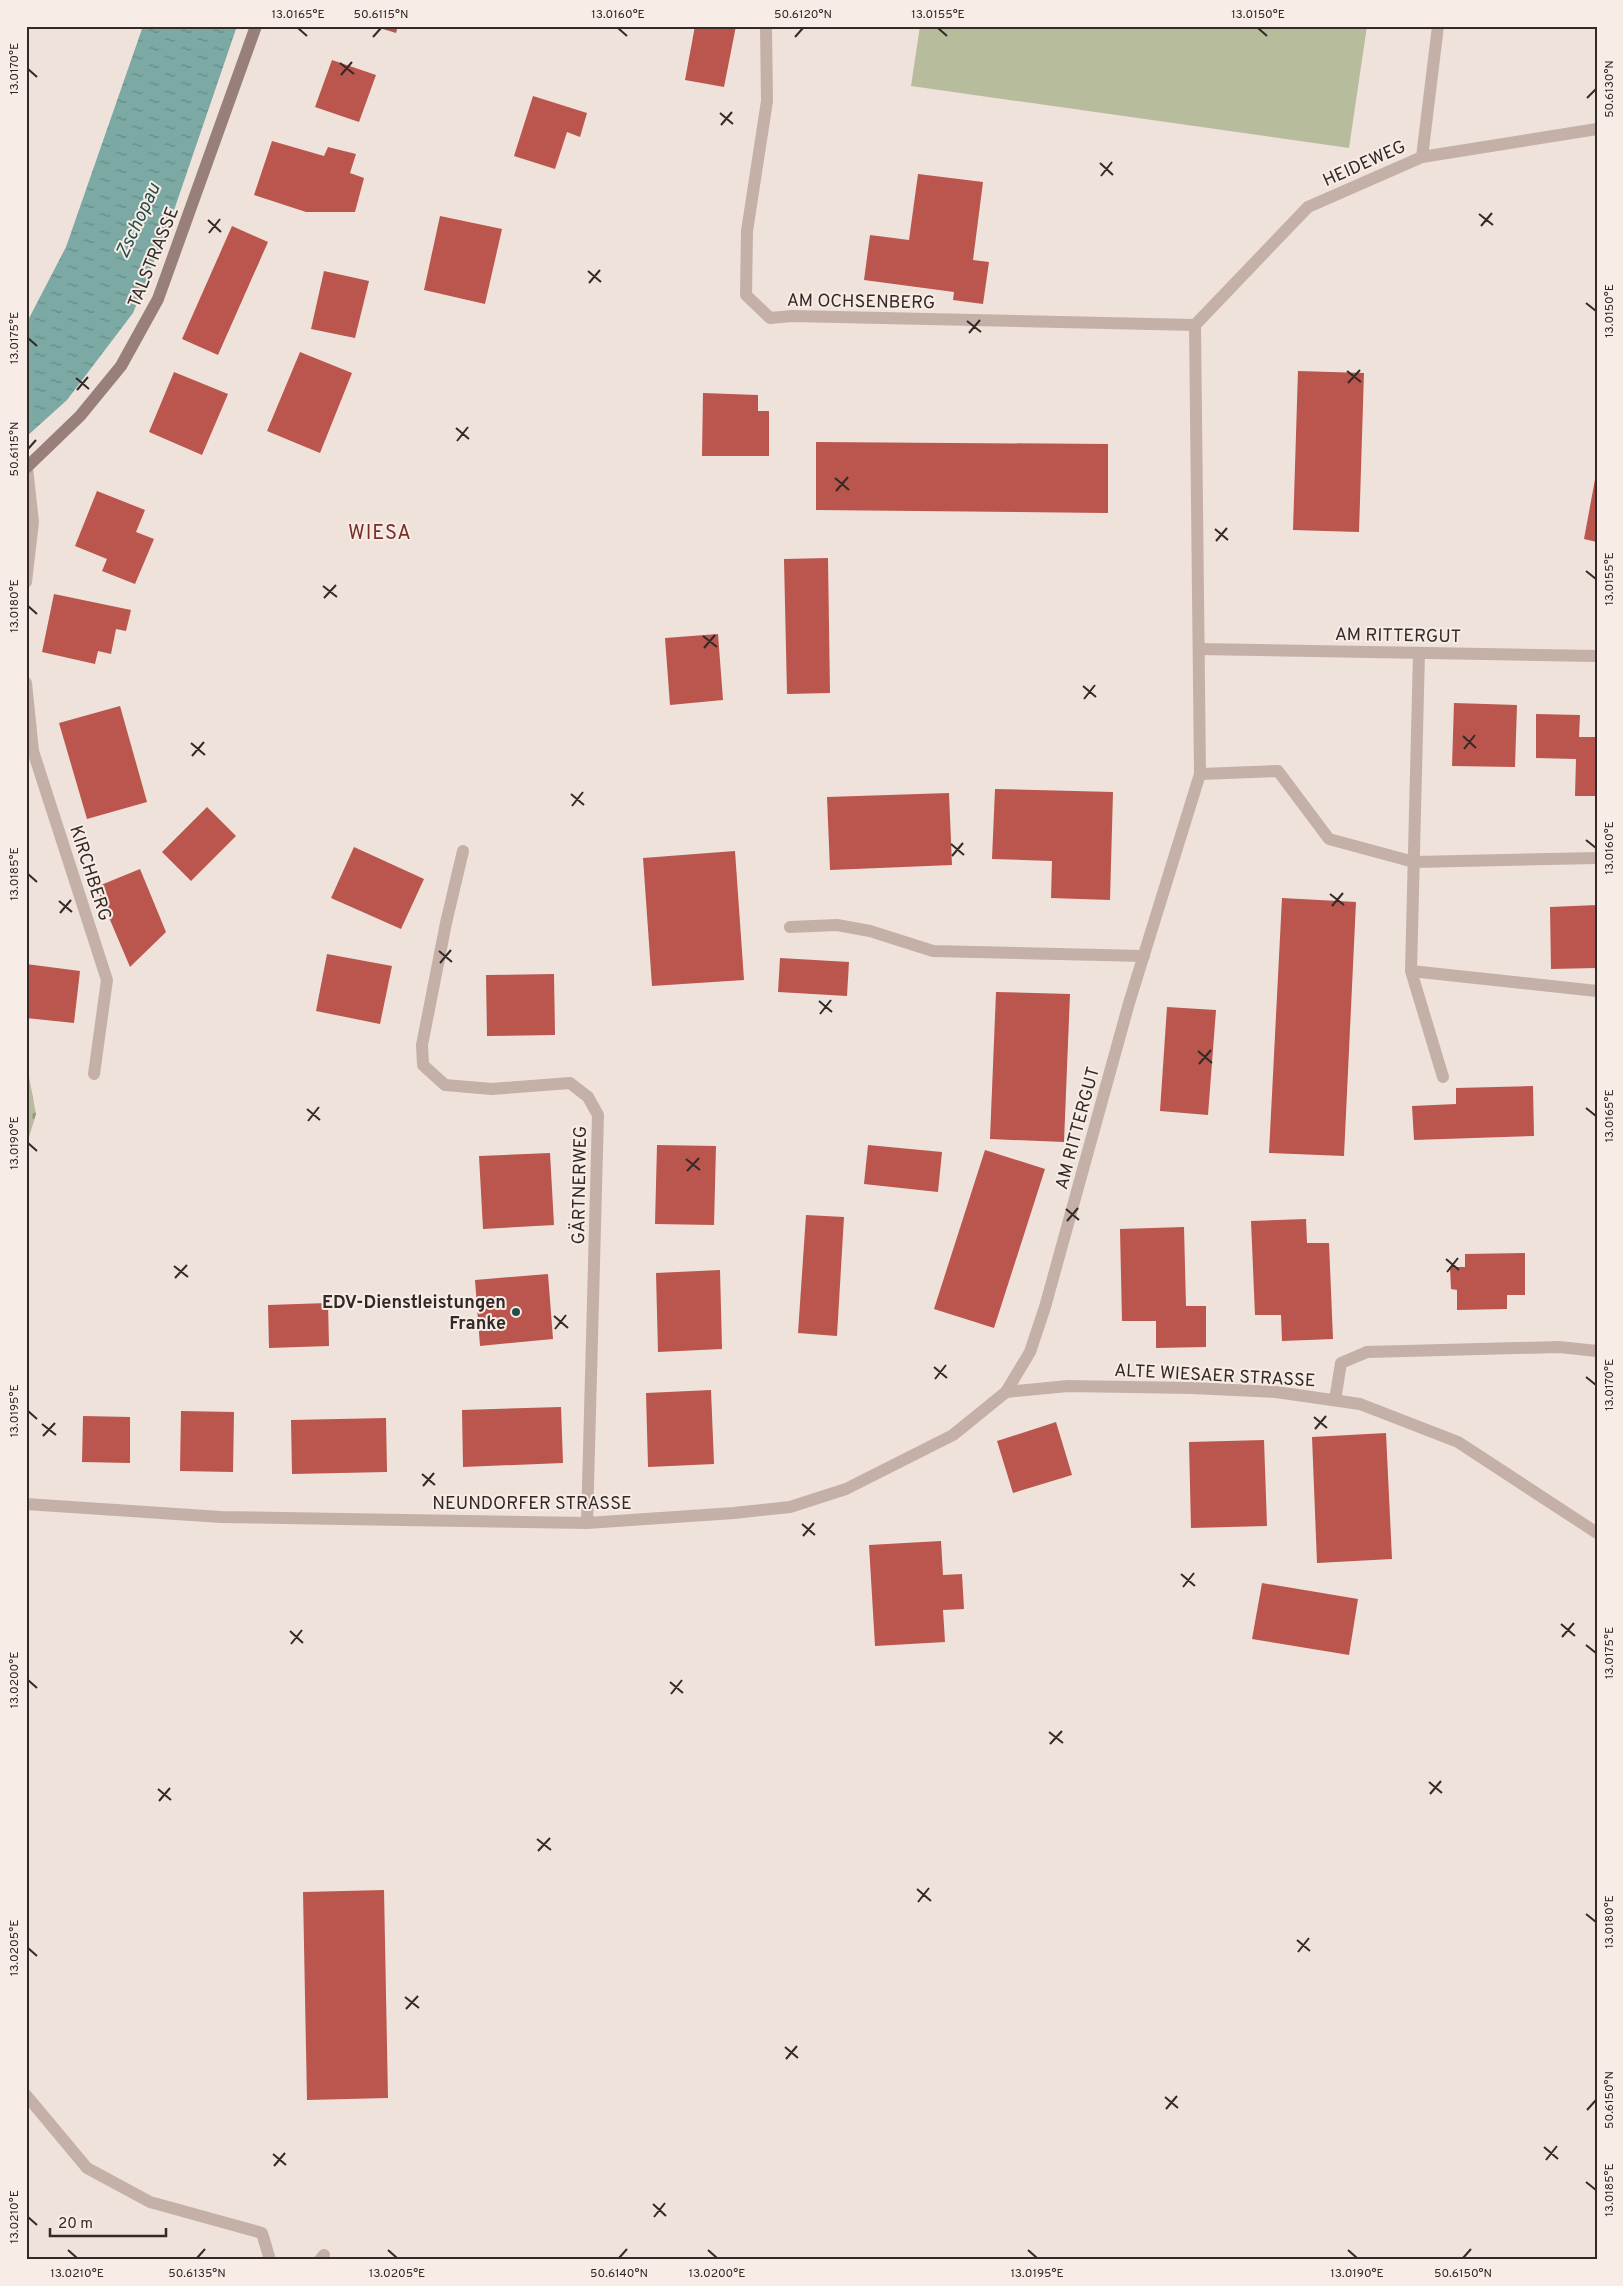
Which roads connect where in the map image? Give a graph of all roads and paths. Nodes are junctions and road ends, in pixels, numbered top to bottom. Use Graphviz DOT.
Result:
graph roads {
  1 [pos="256,26"];
  2 [pos="766,26"];
  3 [pos="1438,26"];
  4 [pos="1597,129"];
  5 [pos="1422,157"];
  6 [pos="1195,325"];
  7 [pos="27,468"];
  8 [pos="26,582"];
  9 [pos="1199,649"];
  10 [pos="1419,653"];
  11 [pos="1597,656"];
  12 [pos="26,683"];
  13 [pos="30,752"];
  14 [pos="1200,774"];
  15 [pos="463,851"];
  16 [pos="1597,858"];
  17 [pos="1414,862"];
  18 [pos="790,927"];
  19 [pos="1144,956"];
  20 [pos="1411,971"];
  21 [pos="1597,991"];
  22 [pos="94,1074"];
  23 [pos="1443,1077"];
  24 [pos="1597,1350"];
  25 [pos="1006,1392"];
  26 [pos="1334,1400"];
  27 [pos="26,1504"];
  28 [pos="587,1524"];
  29 [pos="1597,1533"];
  30 [pos="26,2095"];
  31 [pos="270,2260"];
  1 -- 7 [label="main road, TALSTRASSE"];
  2 -- 6 [label="street, AM OCHSENBERG"];
  3 -- 5 [label="street"];
  4 -- 5 [label="street, HEIDEWEG"];
  5 -- 6 [label="street, HEIDEWEG"];
  6 -- 9 [label="street, AM RITTERGUT"];
  7 -- 8 [label="street"];
  9 -- 10 [label="street, AM RITTERGUT"];
  9 -- 14 [label="street, AM RITTERGUT"];
  10 -- 11 [label="street, AM RITTERGUT"];
  10 -- 17 [label="street"];
  12 -- 13 [label="street, KIRCHBERG"];
  13 -- 22 [label="street, KIRCHBERG"];
  14 -- 17 [label="street"];
  14 -- 19 [label="street, AM RITTERGUT"];
  15 -- 28 [label="street, GÄRTNERWEG"];
  16 -- 17 [label="street"];
  17 -- 20 [label="street"];
  18 -- 19 [label="street"];
  19 -- 25 [label="street, AM RITTERGUT"];
  20 -- 21 [label="street"];
  20 -- 23 [label="street"];
  24 -- 26 [label="street"];
  25 -- 26 [label="street, ALTE WIESAER STRASSE"];
  25 -- 28 [label="street, NEUNDORFER STRASSE"];
  26 -- 29 [label="street, ALTE WIESAER STRASSE"];
  27 -- 28 [label="street, NEUNDORFER STRASSE"];
  30 -- 31 [label="street"];
}
